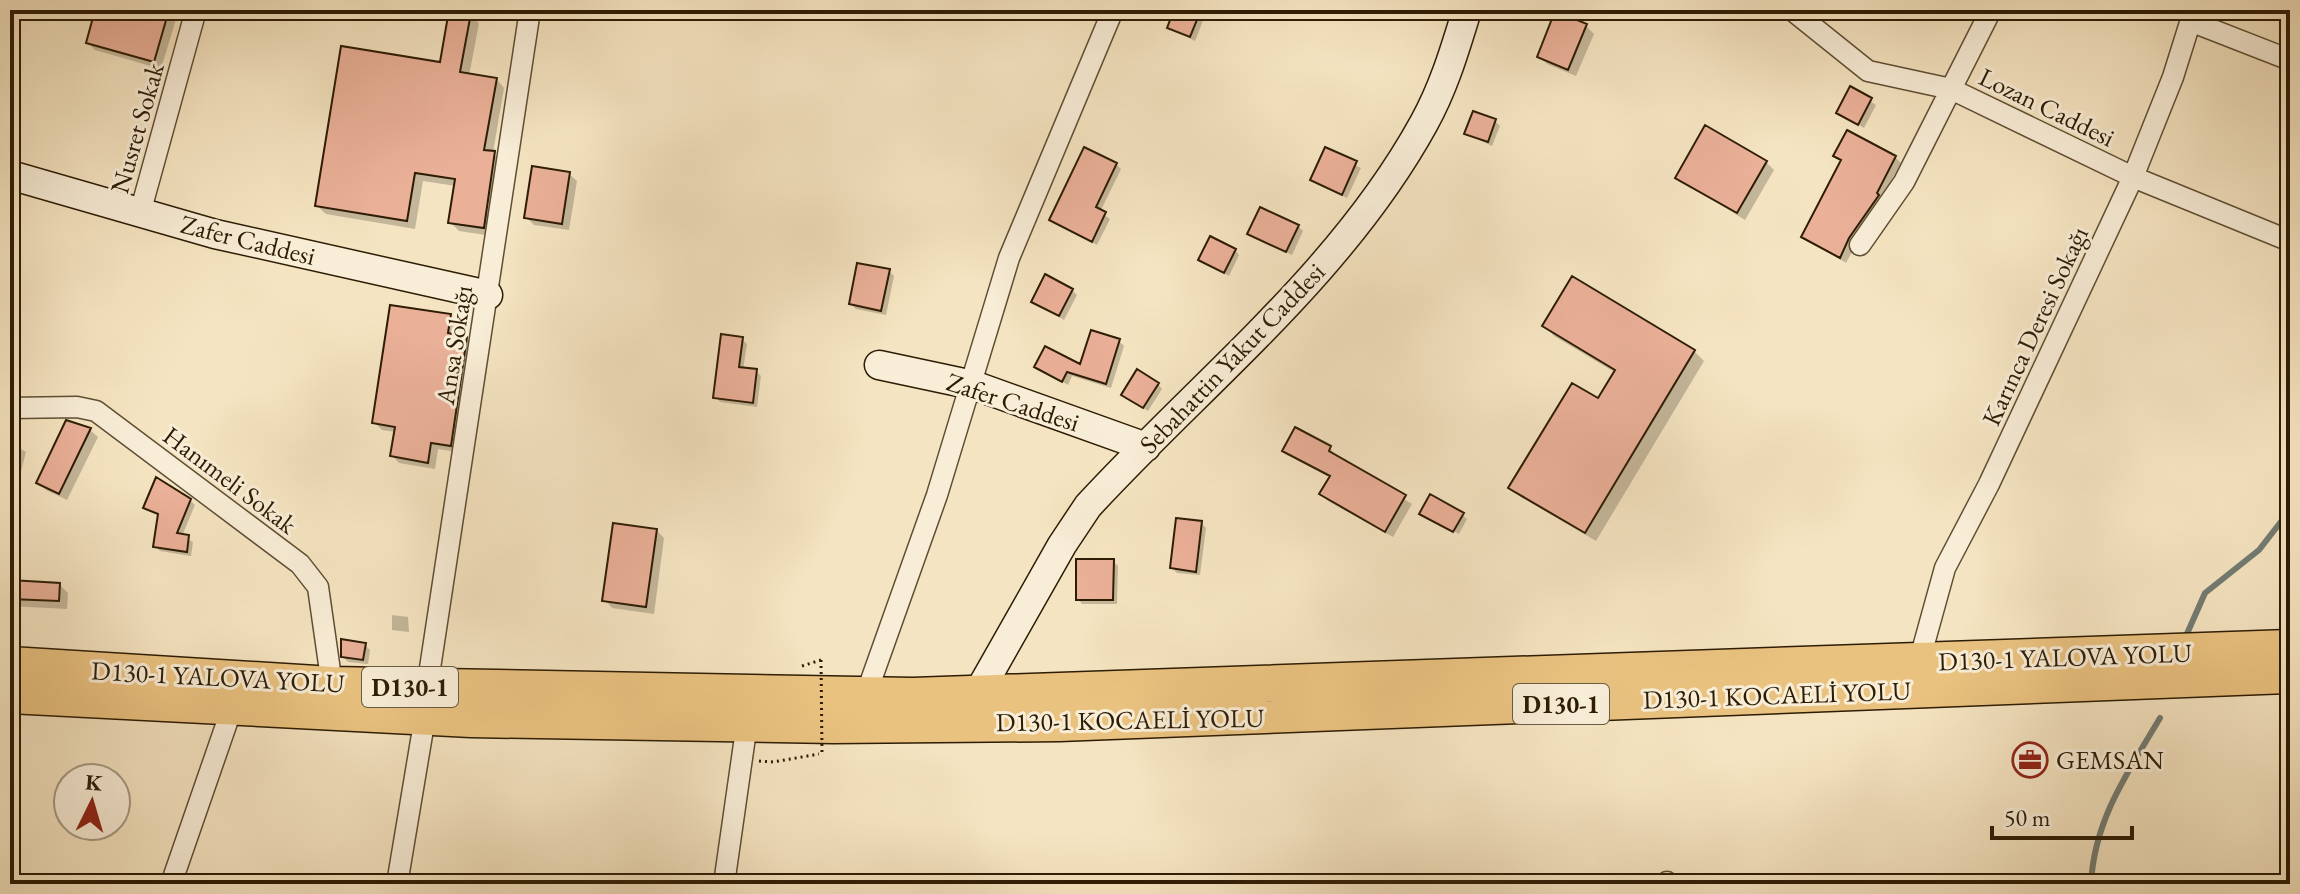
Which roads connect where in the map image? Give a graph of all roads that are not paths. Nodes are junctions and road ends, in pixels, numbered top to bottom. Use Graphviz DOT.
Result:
graph roads {
  1 [pos="196,10"];
  2 [pos="530,10"];
  3 [pos="1113,10"];
  4 [pos="1467,10"];
  5 [pos="1792,10"];
  6 [pos="1991,10"];
  7 [pos="2192,15"];
  8 [pos="2290,60"];
  9 [pos="1951,89"];
  10 [pos="10,175"];
  11 [pos="2133,177"];
  12 [pos="140,213"];
  13 [pos="2290,241"];
  14 [pos="1860,245"];
  15 [pos="488,295"];
  16 [pos="879,365"];
  17 [pos="973,385"];
  18 [pos="10,408"];
  19 [pos="1146,447"];
  20 [pos="2290,648"];
  21 [pos="1919,662"];
  22 [pos="10,665"];
  23 [pos="2290,675"];
  24 [pos="332,685"];
  25 [pos="869,686"];
  26 [pos="981,689"];
  27 [pos="427,693"];
  28 [pos="10,695"];
  29 [pos="232,708"];
  30 [pos="822,719"];
  31 [pos="747,723"];
  32 [pos="171,884"];
  33 [pos="397,884"];
  34 [pos="724,884"];
  1 -- 12 [label="street, Nusret Sokak"];
  2 -- 15 [label="street, Ansa Sokağı"];
  3 -- 17 [label="street"];
  4 -- 19 [label="street, Sebahattin Yakut Caddesi"];
  5 -- 9 [label="street, Lozan Caddesi"];
  6 -- 9 [label="street"];
  7 -- 8 [label="street"];
  7 -- 11 [label="street, Karınca Deresi Sokağı"];
  9 -- 11 [label="street, Lozan Caddesi"];
  9 -- 14 [label="street"];
  10 -- 12 [label="street, Zafer Caddesi"];
  11 -- 13 [label="street, Lozan Caddesi"];
  11 -- 21 [label="street, Karınca Deresi Sokağı"];
  12 -- 15 [label="street, Zafer Caddesi"];
  15 -- 27 [label="street, Ansa Sokağı"];
  16 -- 17 [label="street, Zafer Caddesi"];
  17 -- 19 [label="street, Zafer Caddesi"];
  17 -- 25 [label="street"];
  18 -- 24 [label="street, Hanımeli Sokak"];
  19 -- 26 [label="street, Sebahattin Yakut Caddesi"];
  20 -- 21 [label="highway, D130-1 YALOVA YOLU / D130-1"];
  21 -- 26 [label="highway, D130-1 YALOVA YOLU / D130-1"];
  22 -- 24 [label="highway, D130-1 YALOVA YOLU / D130-1"];
  23 -- 30 [label="highway, D130-1 KOCAELİ YOLU / D130-1"];
  24 -- 27 [label="highway, D130-1 YALOVA YOLU / D130-1"];
  25 -- 26 [label="street"];
  25 -- 27 [label="street"];
  26 -- 30 [label="highway, D130-1 YALOVA YOLU / D130-1"];
  27 -- 29 [label="highway, D130-1"];
  27 -- 30 [label="highway, D130-1 YALOVA YOLU / D130-1"];
  27 -- 31 [label="highway, D130-1"];
  27 -- 33 [label="street, Ansa Sokağı"];
  28 -- 29 [label="highway, D130-1"];
  29 -- 32 [label="street"];
  30 -- 31 [label="highway, D130-1"];
  31 -- 34 [label="street"];
}
